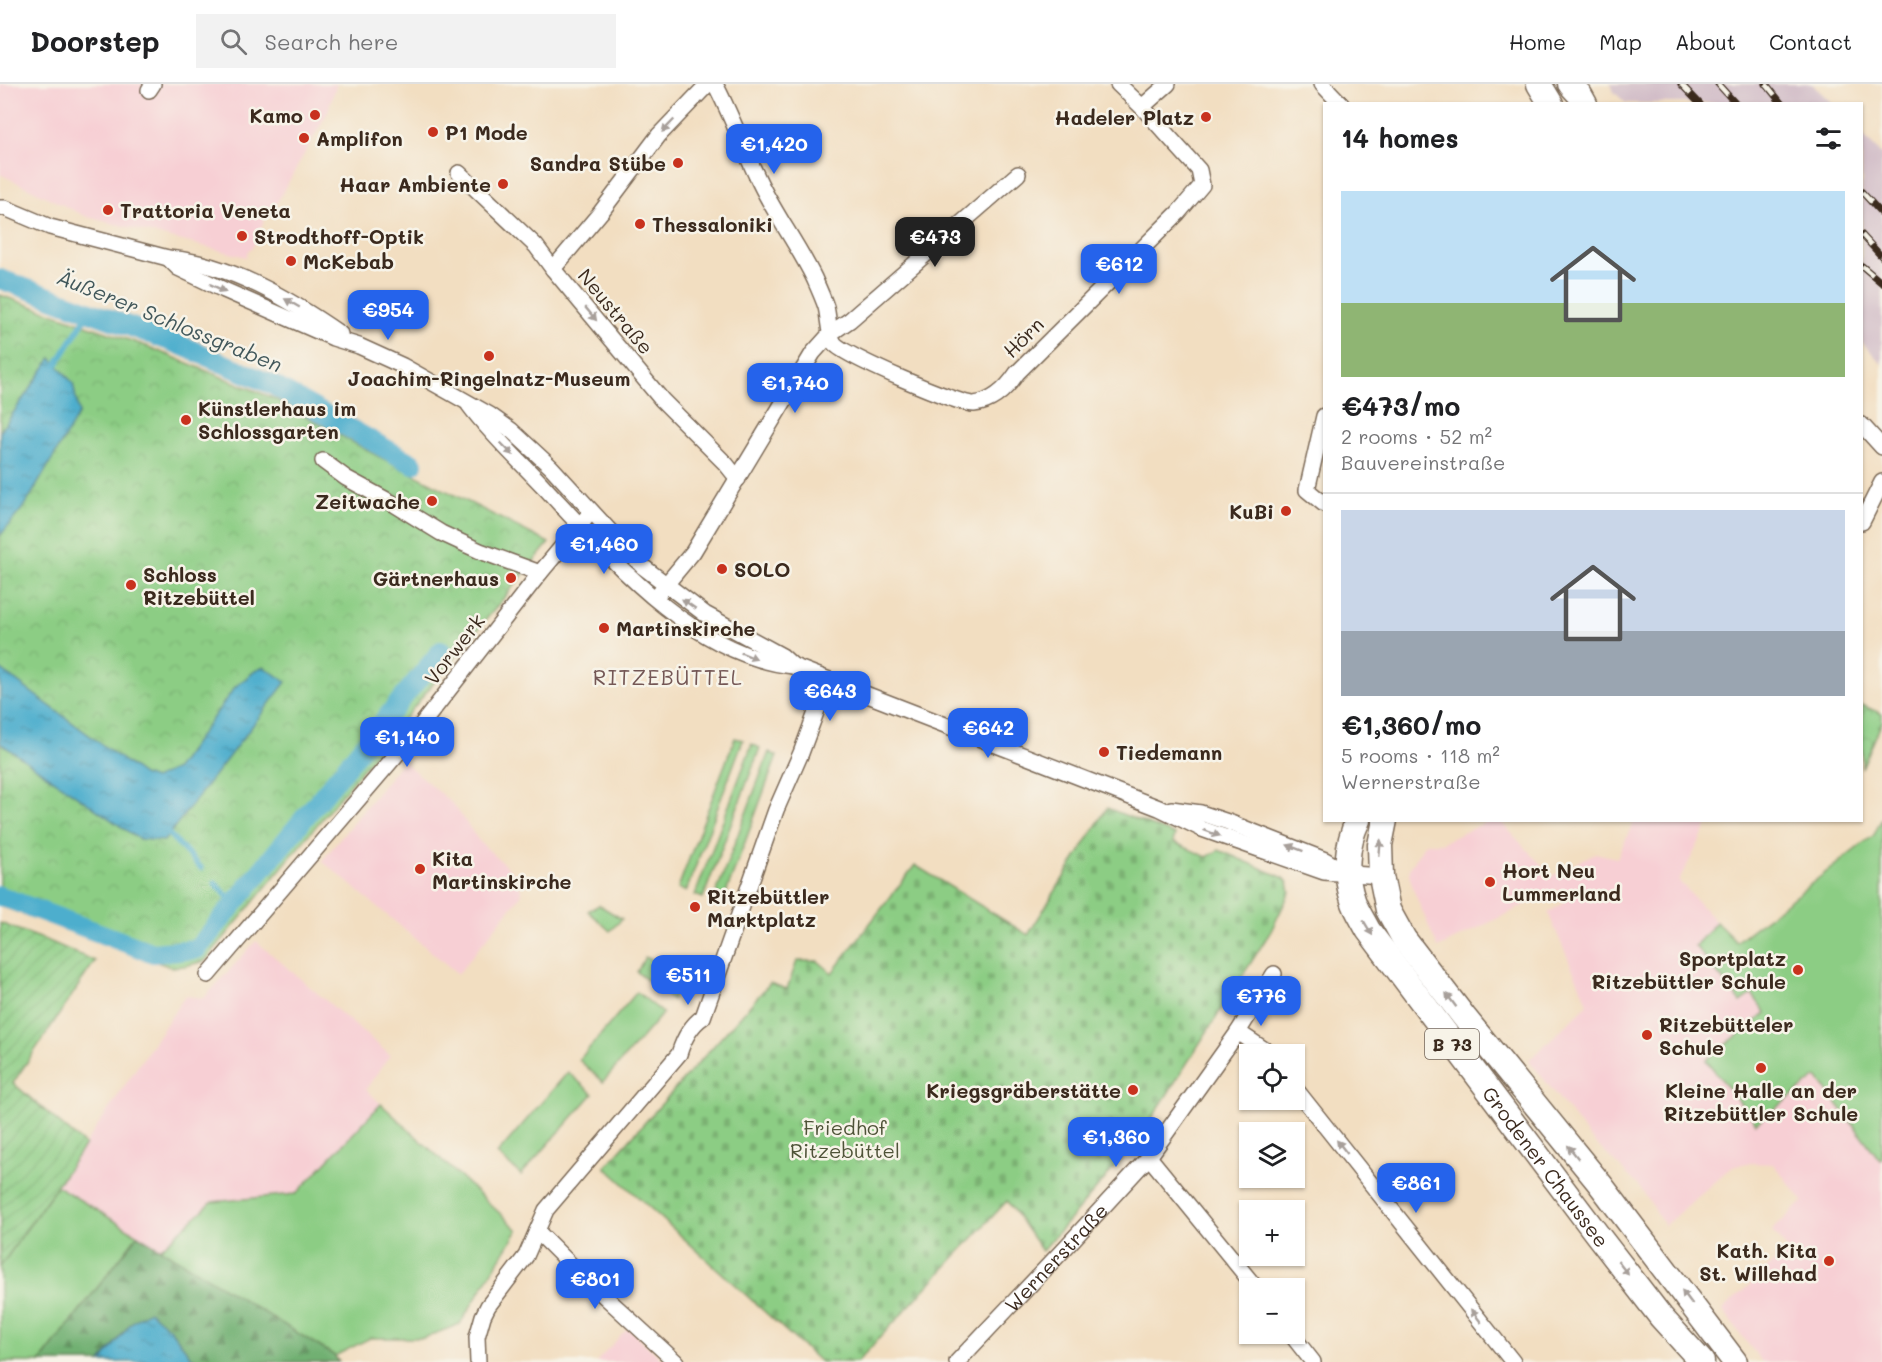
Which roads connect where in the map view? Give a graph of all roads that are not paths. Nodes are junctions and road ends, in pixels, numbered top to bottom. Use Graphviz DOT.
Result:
graph roads {
  1 [pos="708,84"];
  2 [pos="715,84"];
  3 [pos="1118,84"];
  4 [pos="1168,84"];
  5 [pos="1322,84"];
  6 [pos="1539,84"];
  7 [pos="1570,84"];
  8 [pos="1339,102"];
  9 [pos="1550,102"];
  10 [pos="1584,102"];
  11 [pos="1142,107"];
  12 [pos="459,173"];
  13 [pos="1018,174"];
  14 [pos="2,206"];
  15 [pos="553,269"];
  16 [pos="831,333"];
  17 [pos="469,405"];
  18 [pos="1323,420"];
  19 [pos="1863,426"];
  20 [pos="1882,447"];
  21 [pos="323,461"];
  22 [pos="738,479"];
  23 [pos="1882,482"];
  24 [pos="1323,503"];
  25 [pos="591,512"];
  26 [pos="1863,520"];
  27 [pos="580,525"];
  28 [pos="540,573"];
  29 [pos="666,585"];
  30 [pos="655,599"];
  31 [pos="793,666"];
  32 [pos="828,680"];
  33 [pos="1357,822"];
  34 [pos="1385,822"];
  35 [pos="1347,874"];
  36 [pos="1381,876"];
  37 [pos="1274,974"];
  38 [pos="208,975"];
  39 [pos="1238,1032"];
  40 [pos="1255,1044"];
  41 [pos="1305,1101"];
  42 [pos="1149,1156"];
  43 [pos="537,1231"];
  44 [pos="1248,1278"];
  45 [pos="1299,1344"];
  46 [pos="1729,1353"];
  47 [pos="477,1361"];
  48 [pos="676,1362"];
  49 [pos="957,1362"];
  50 [pos="1313,1362"];
  51 [pos="1513,1362"];
  52 [pos="1701,1362"];
  1 -- 15 [label="street, one-way"];
  2 -- 16 [label="street"];
  3 -- 11 [label="street"];
  4 -- 11 [label="street"];
  5 -- 8 [label="street"];
  6 -- 9 [label="main road"];
  7 -- 10 [label="main road"];
  11 -- 16 [label="street, Hörn"];
  12 -- 15 [label="street, Neustraße"];
  13 -- 16 [label="street"];
  14 -- 17 [label="street"];
  15 -- 22 [label="street, Neustraße, one-way"];
  16 -- 22 [label="street"];
  17 -- 25 [label="street"];
  17 -- 27 [label="street, one-way"];
  18 -- 24 [label="street"];
  19 -- 20 [label="street"];
  21 -- 28 [label="street"];
  22 -- 29 [label="street"];
  23 -- 26 [label="street"];
  25 -- 27 [label="street, Vorwerk"];
  25 -- 29 [label="street"];
  27 -- 28 [label="street, Vorwerk"];
  27 -- 30 [label="street"];
  28 -- 38 [label="street, Vorwerk"];
  29 -- 30 [label="street"];
  31 -- 29 [label="street, one-way"];
  30 -- 31 [label="street, one-way"];
  31 -- 32 [label="street"];
  32 -- 35 [label="street"];
  32 -- 43 [label="street"];
  33 -- 35 [label="main road, B 73"];
  36 -- 34 [label="main road, B 73, one-way"];
  35 -- 36 [label="street"];
  35 -- 52 [label="main road, Grodener Chaussee / B 73, one-way"];
  46 -- 36 [label="main road, Grodener Chaussee / B 73, one-way"];
  37 -- 39 [label="street, Wernerstraße"];
  39 -- 40 [label="street"];
  39 -- 42 [label="street, Wernerstraße"];
  51 -- 41 [label="street, one-way"];
  42 -- 44 [label="street"];
  42 -- 49 [label="street, Wernerstraße"];
  43 -- 47 [label="street"];
  43 -- 48 [label="street"];
  45 -- 50 [label="street"];
  46 -- 52 [label="street"];
}
